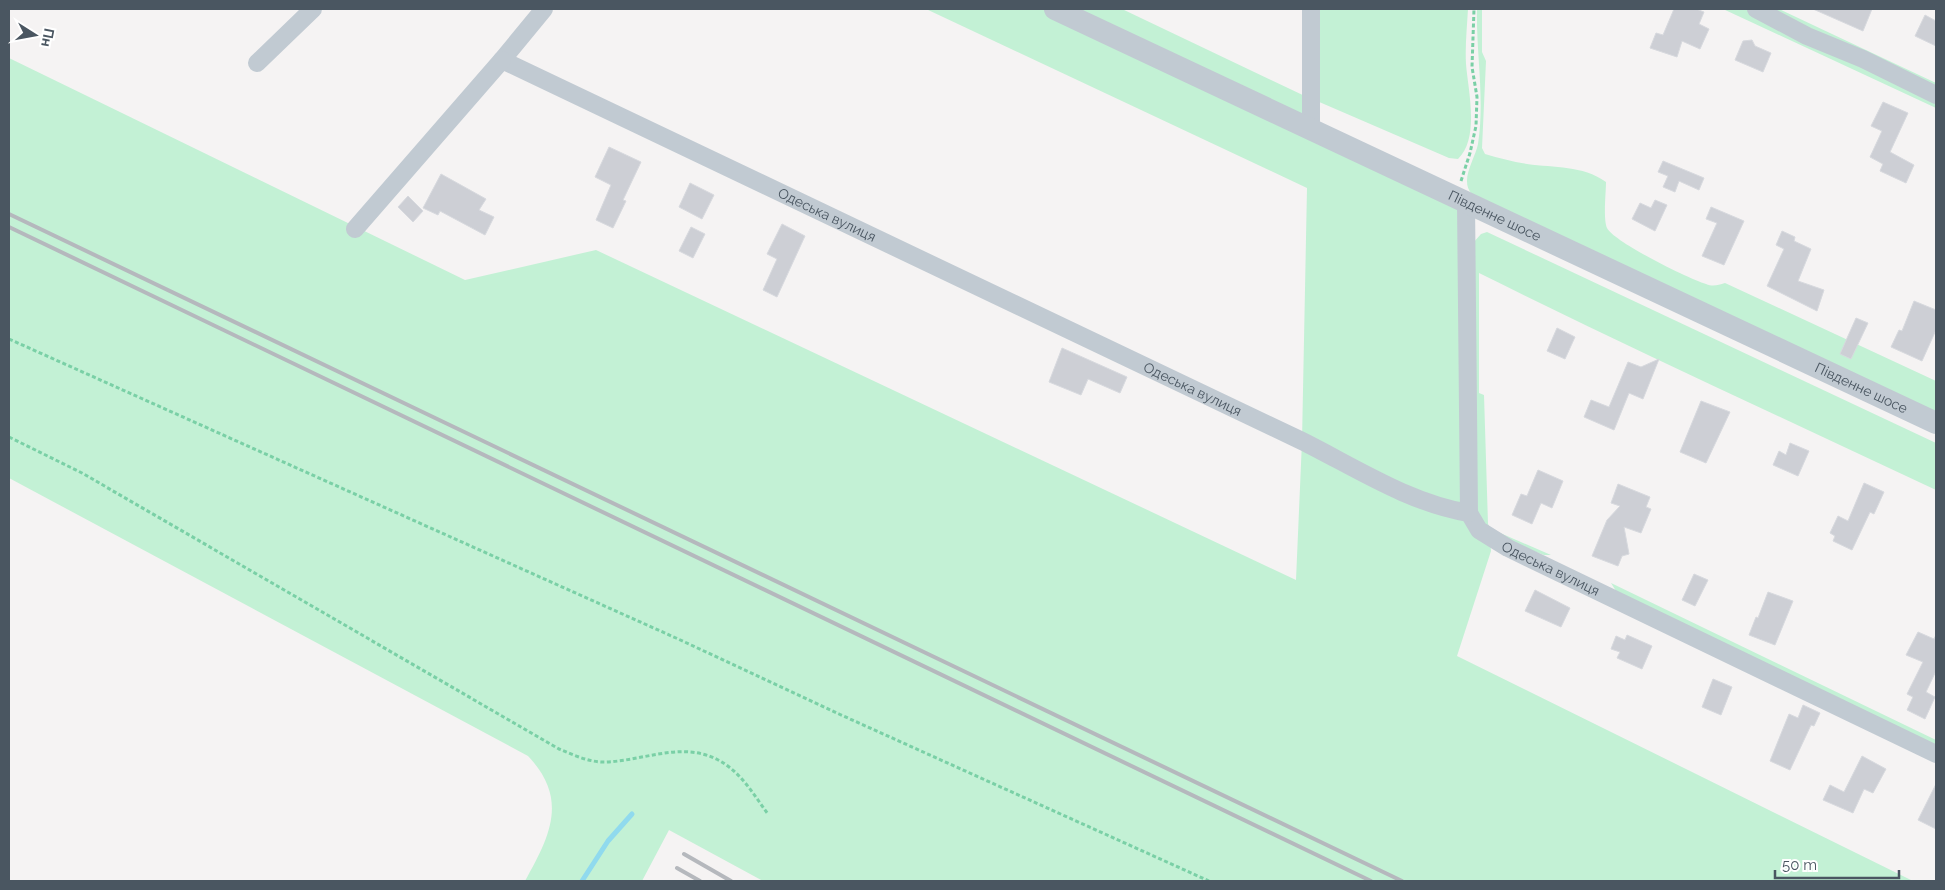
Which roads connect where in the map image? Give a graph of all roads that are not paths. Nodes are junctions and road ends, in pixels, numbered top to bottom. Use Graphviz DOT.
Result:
graph roads {
  1 [pos="313,9"];
  2 [pos="544,9"];
  3 [pos="1055,9"];
  4 [pos="1311,9"];
  5 [pos="1756,9"];
  6 [pos="502,60"];
  7 [pos="257,63"];
  8 [pos="1936,95"];
  9 [pos="1311,128"];
  10 [pos="1459,199"];
  11 [pos="355,229"];
  12 [pos="1936,423"];
  13 [pos="1469,513"];
  14 [pos="1936,754"];
  1 -- 7 [label="street"];
  2 -- 6 [label="street"];
  3 -- 9 [label="street, Південне шосе"];
  4 -- 9 [label="street"];
  5 -- 8 [label="street"];
  6 -- 11 [label="street"];
  6 -- 13 [label="street, Одеська вулиця"];
  9 -- 10 [label="street, Південне шосе"];
  10 -- 12 [label="street, Південне шосе"];
  10 -- 13 [label="street"];
  13 -- 14 [label="street, Одеська вулиця"];
}
